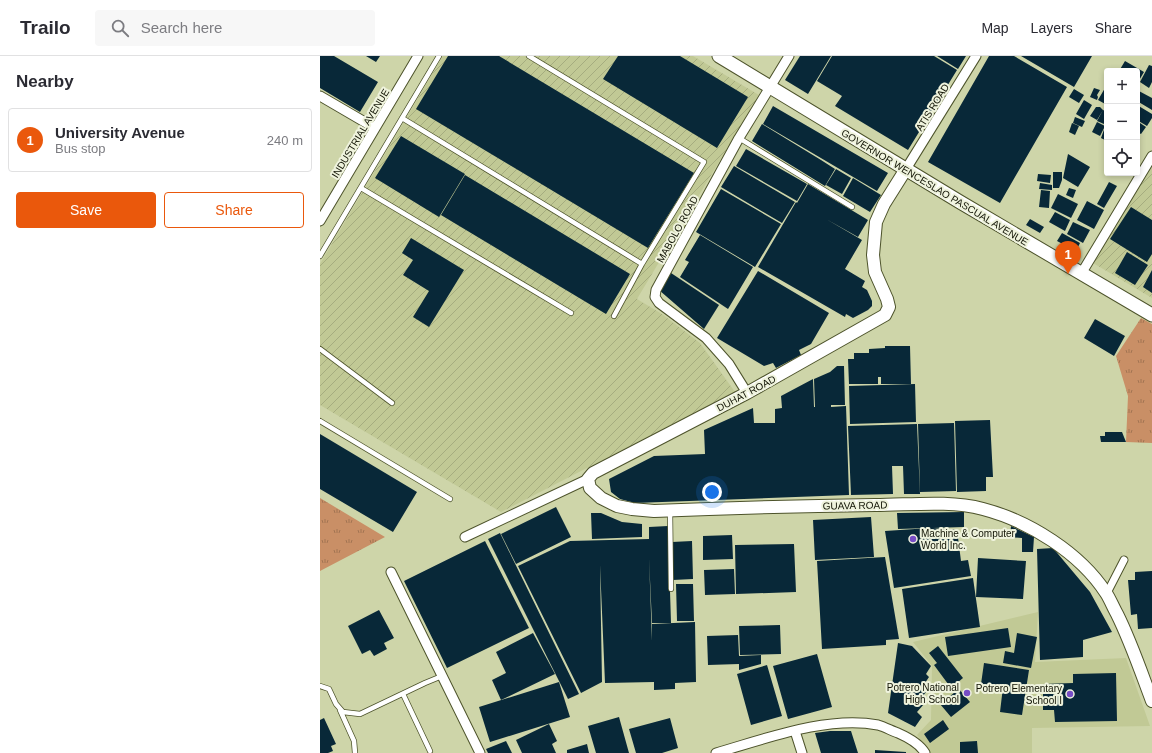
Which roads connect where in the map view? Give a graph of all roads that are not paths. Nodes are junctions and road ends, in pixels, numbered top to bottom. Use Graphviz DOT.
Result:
graph roads {
  1 [pos="418,56"];
  2 [pos="439,56"];
  3 [pos="529,56"];
  4 [pos="719,56"];
  5 [pos="789,56"];
  6 [pos="976,56"];
  7 [pos="771,87"];
  8 [pos="320,96"];
  9 [pos="402,118"];
  10 [pos="375,128"];
  11 [pos="739,138"];
  12 [pos="1152,156"];
  13 [pos="906,169"];
  14 [pos="361,188"];
  15 [pos="852,207"];
  16 [pos="320,221"];
  17 [pos="320,256"];
  18 [pos="642,264"];
  19 [pos="1081,274"];
  20 [pos="571,313"];
  21 [pos="1152,315"];
  22 [pos="614,316"];
  23 [pos="320,349"];
  24 [pos="747,394"];
  25 [pos="392,403"];
  26 [pos="320,421"];
  27 [pos="588,479"];
  28 [pos="450,499"];
  29 [pos="670,510"];
  30 [pos="465,537"];
  31 [pos="1124,560"];
  32 [pos="390,572"];
  33 [pos="671,589"];
  34 [pos="1107,593"];
  35 [pos="442,676"];
  36 [pos="320,686"];
  37 [pos="403,694"];
  38 [pos="1152,701"];
  39 [pos="339,708"];
  40 [pos="795,730"];
  41 [pos="430,751"];
  42 [pos="355,753"];
  43 [pos="480,753"];
  44 [pos="716,753"];
  45 [pos="802,753"];
  46 [pos="925,753"];
  1 -- 10 [label="street, INDUSTRIAL AVENUE"];
  2 -- 9 [label="lane"];
  3 -- 18 [label="lane"];
  4 -- 7 [label="main road, GOVERNOR WENCESLAO PASCUAL AVENUE"];
  5 -- 7 [label="street, MABOLO ROAD"];
  6 -- 13 [label="street, ATIS ROAD"];
  7 -- 11 [label="street, MABOLO ROAD"];
  7 -- 13 [label="main road, GOVERNOR WENCESLAO PASCUAL AVENUE"];
  8 -- 10 [label="street"];
  9 -- 14 [label="lane"];
  9 -- 18 [label="lane"];
  10 -- 16 [label="street, INDUSTRIAL AVENUE"];
  11 -- 15 [label="lane"];
  11 -- 24 [label="street, MABOLO ROAD"];
  12 -- 19 [label="street"];
  13 -- 19 [label="main road, GOVERNOR WENCESLAO PASCUAL AVENUE"];
  13 -- 24 [label="street, DUHAT ROAD"];
  14 -- 17 [label="lane"];
  14 -- 20 [label="lane"];
  18 -- 22 [label="lane"];
  19 -- 21 [label="main road, GOVERNOR WENCESLAO PASCUAL AVENUE"];
  23 -- 25 [label="lane"];
  24 -- 27 [label="street, DUHAT ROAD"];
  26 -- 28 [label="lane"];
  27 -- 29 [label="street, GUAVA ROAD"];
  27 -- 30 [label="street, DUHAT ROAD"];
  29 -- 33 [label="lane"];
  29 -- 34 [label="street, GUAVA ROAD"];
  31 -- 34 [label="street"];
  32 -- 35 [label="street"];
  34 -- 38 [label="street, GUAVA ROAD"];
  35 -- 37 [label="lane"];
  35 -- 43 [label="street"];
  36 -- 39 [label="lane"];
  37 -- 39 [label="lane"];
  37 -- 41 [label="lane"];
  39 -- 42 [label="lane"];
  40 -- 44 [label="street"];
  40 -- 45 [label="street"];
  40 -- 46 [label="street"];
}
